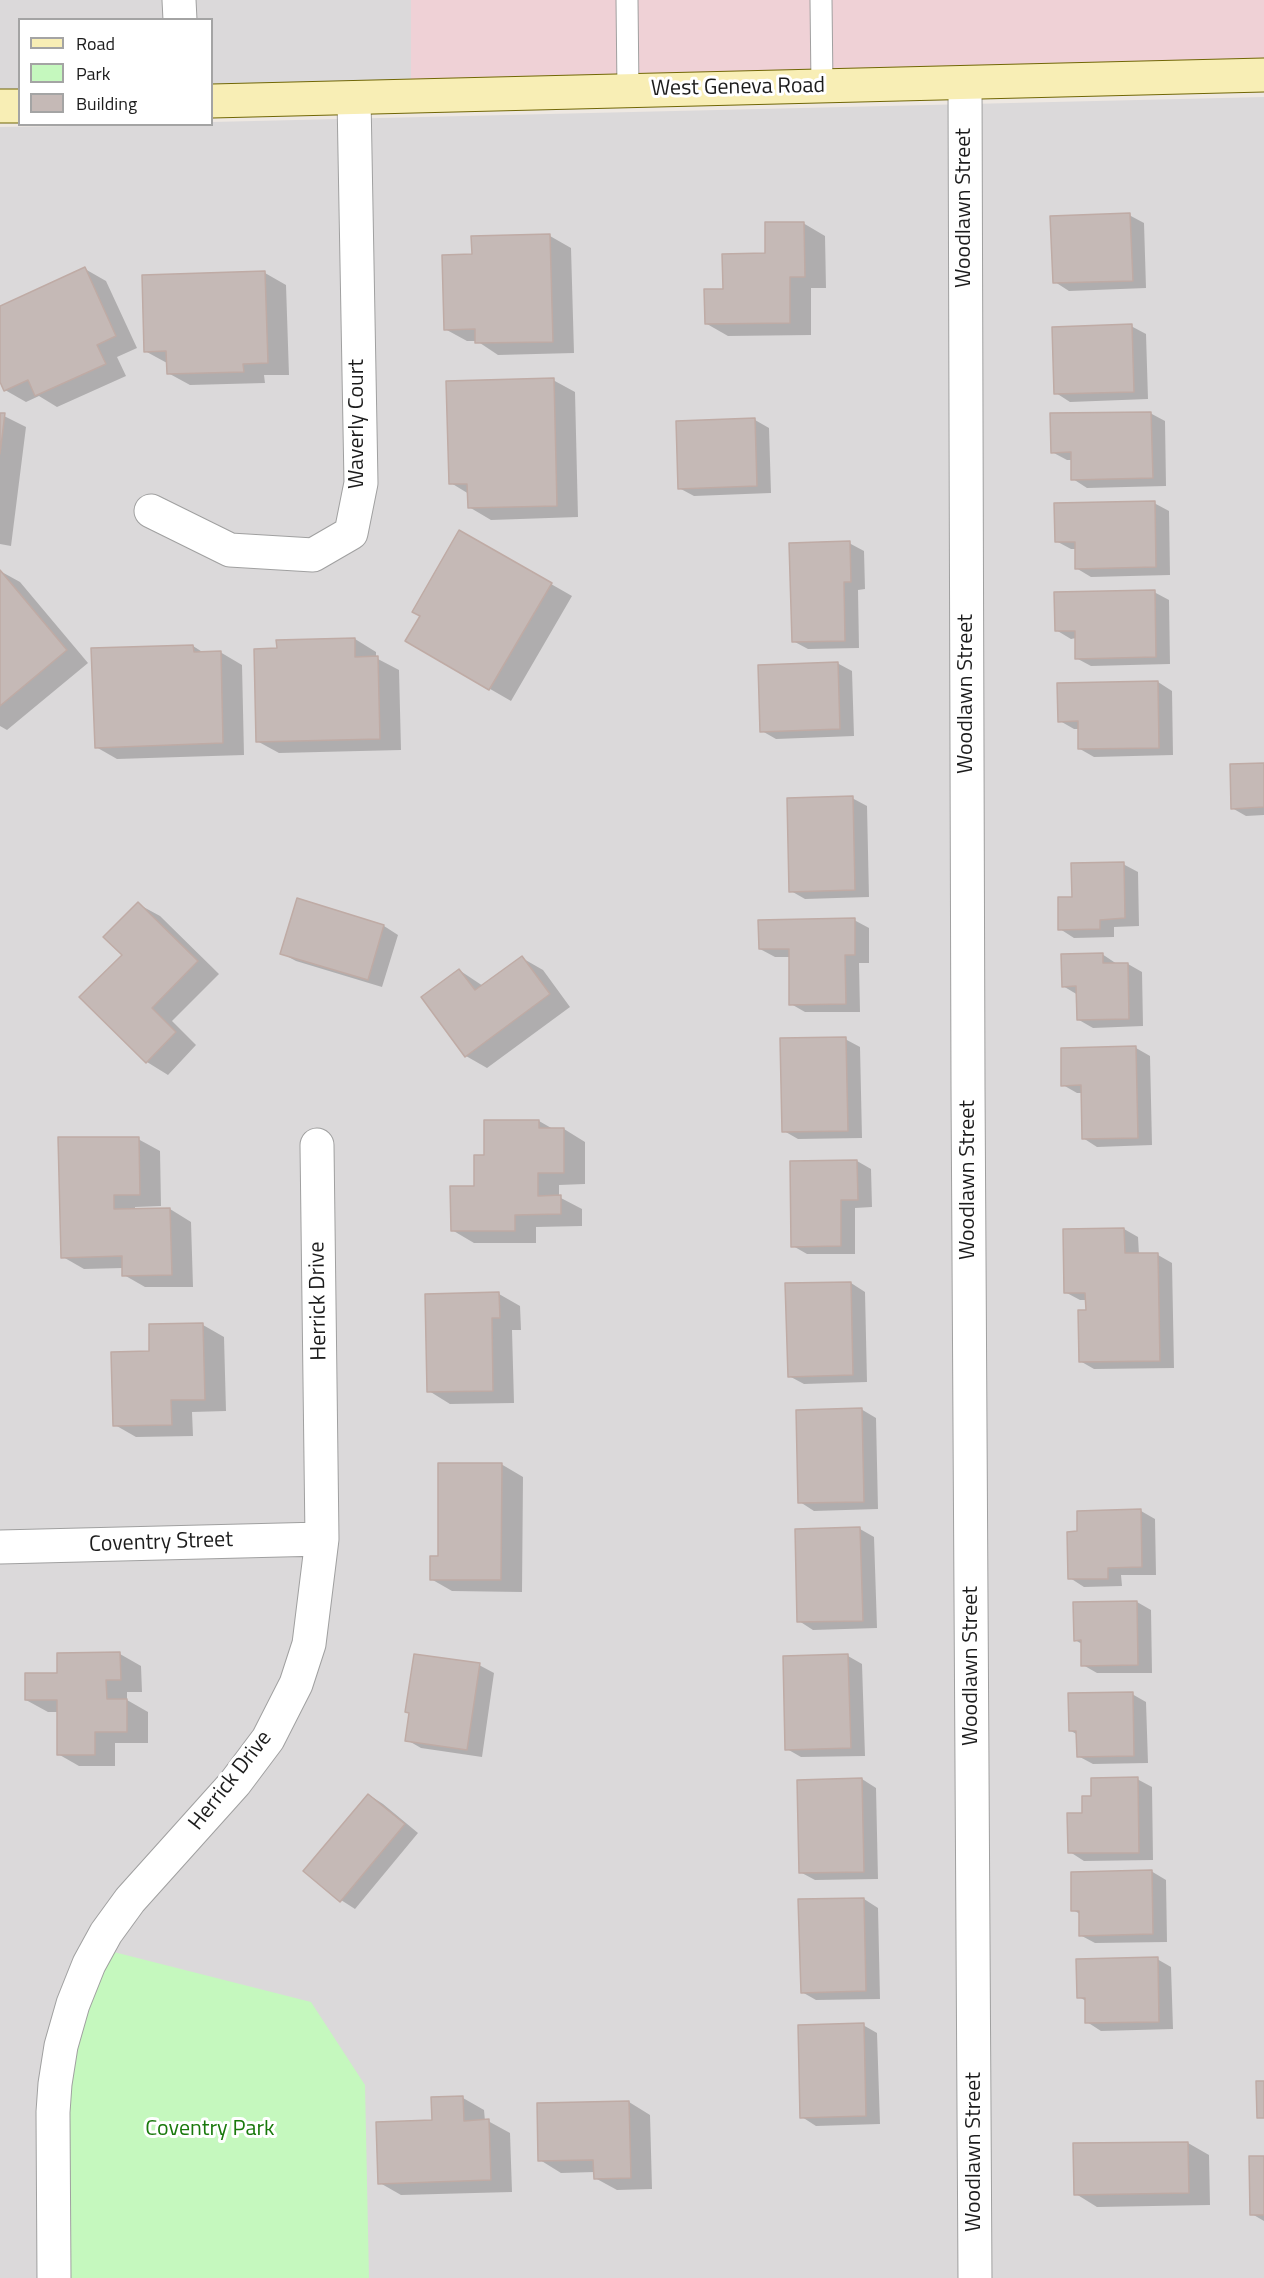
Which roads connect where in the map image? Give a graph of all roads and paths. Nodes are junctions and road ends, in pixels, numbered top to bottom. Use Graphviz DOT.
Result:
graph roads {
  1 [pos="179,0"];
  2 [pos="627,0"];
  3 [pos="821,0"];
  4 [pos="180,18"];
  5 [pos="1264,75"];
  6 [pos="965,83"];
  7 [pos="822,86"];
  8 [pos="628,90"];
  9 [pos="354,98"];
  10 [pos="213,101"];
  11 [pos="0,106"];
  12 [pos="18,106"];
  13 [pos="151,511"];
  14 [pos="317,1145"];
  15 [pos="322,1539"];
  16 [pos="0,1547"];
  17 [pos="54,2278"];
  18 [pos="975,2278"];
  1 -- 4 [label="street"];
  2 -- 8 [label="lane"];
  3 -- 7 [label="lane"];
  5 -- 6 [label="main road, West Geneva Road"];
  6 -- 7 [label="main road, West Geneva Road"];
  6 -- 18 [label="street, Woodlawn Street"];
  7 -- 8 [label="main road, West Geneva Road"];
  8 -- 9 [label="main road, West Geneva Road"];
  9 -- 10 [label="main road, West Geneva Road"];
  9 -- 13 [label="street, Waverly Court"];
  11 -- 12 [label="main road"];
  14 -- 15 [label="street, Herrick Drive"];
  15 -- 16 [label="street, Coventry Street"];
  15 -- 17 [label="street, Herrick Drive"];
}
